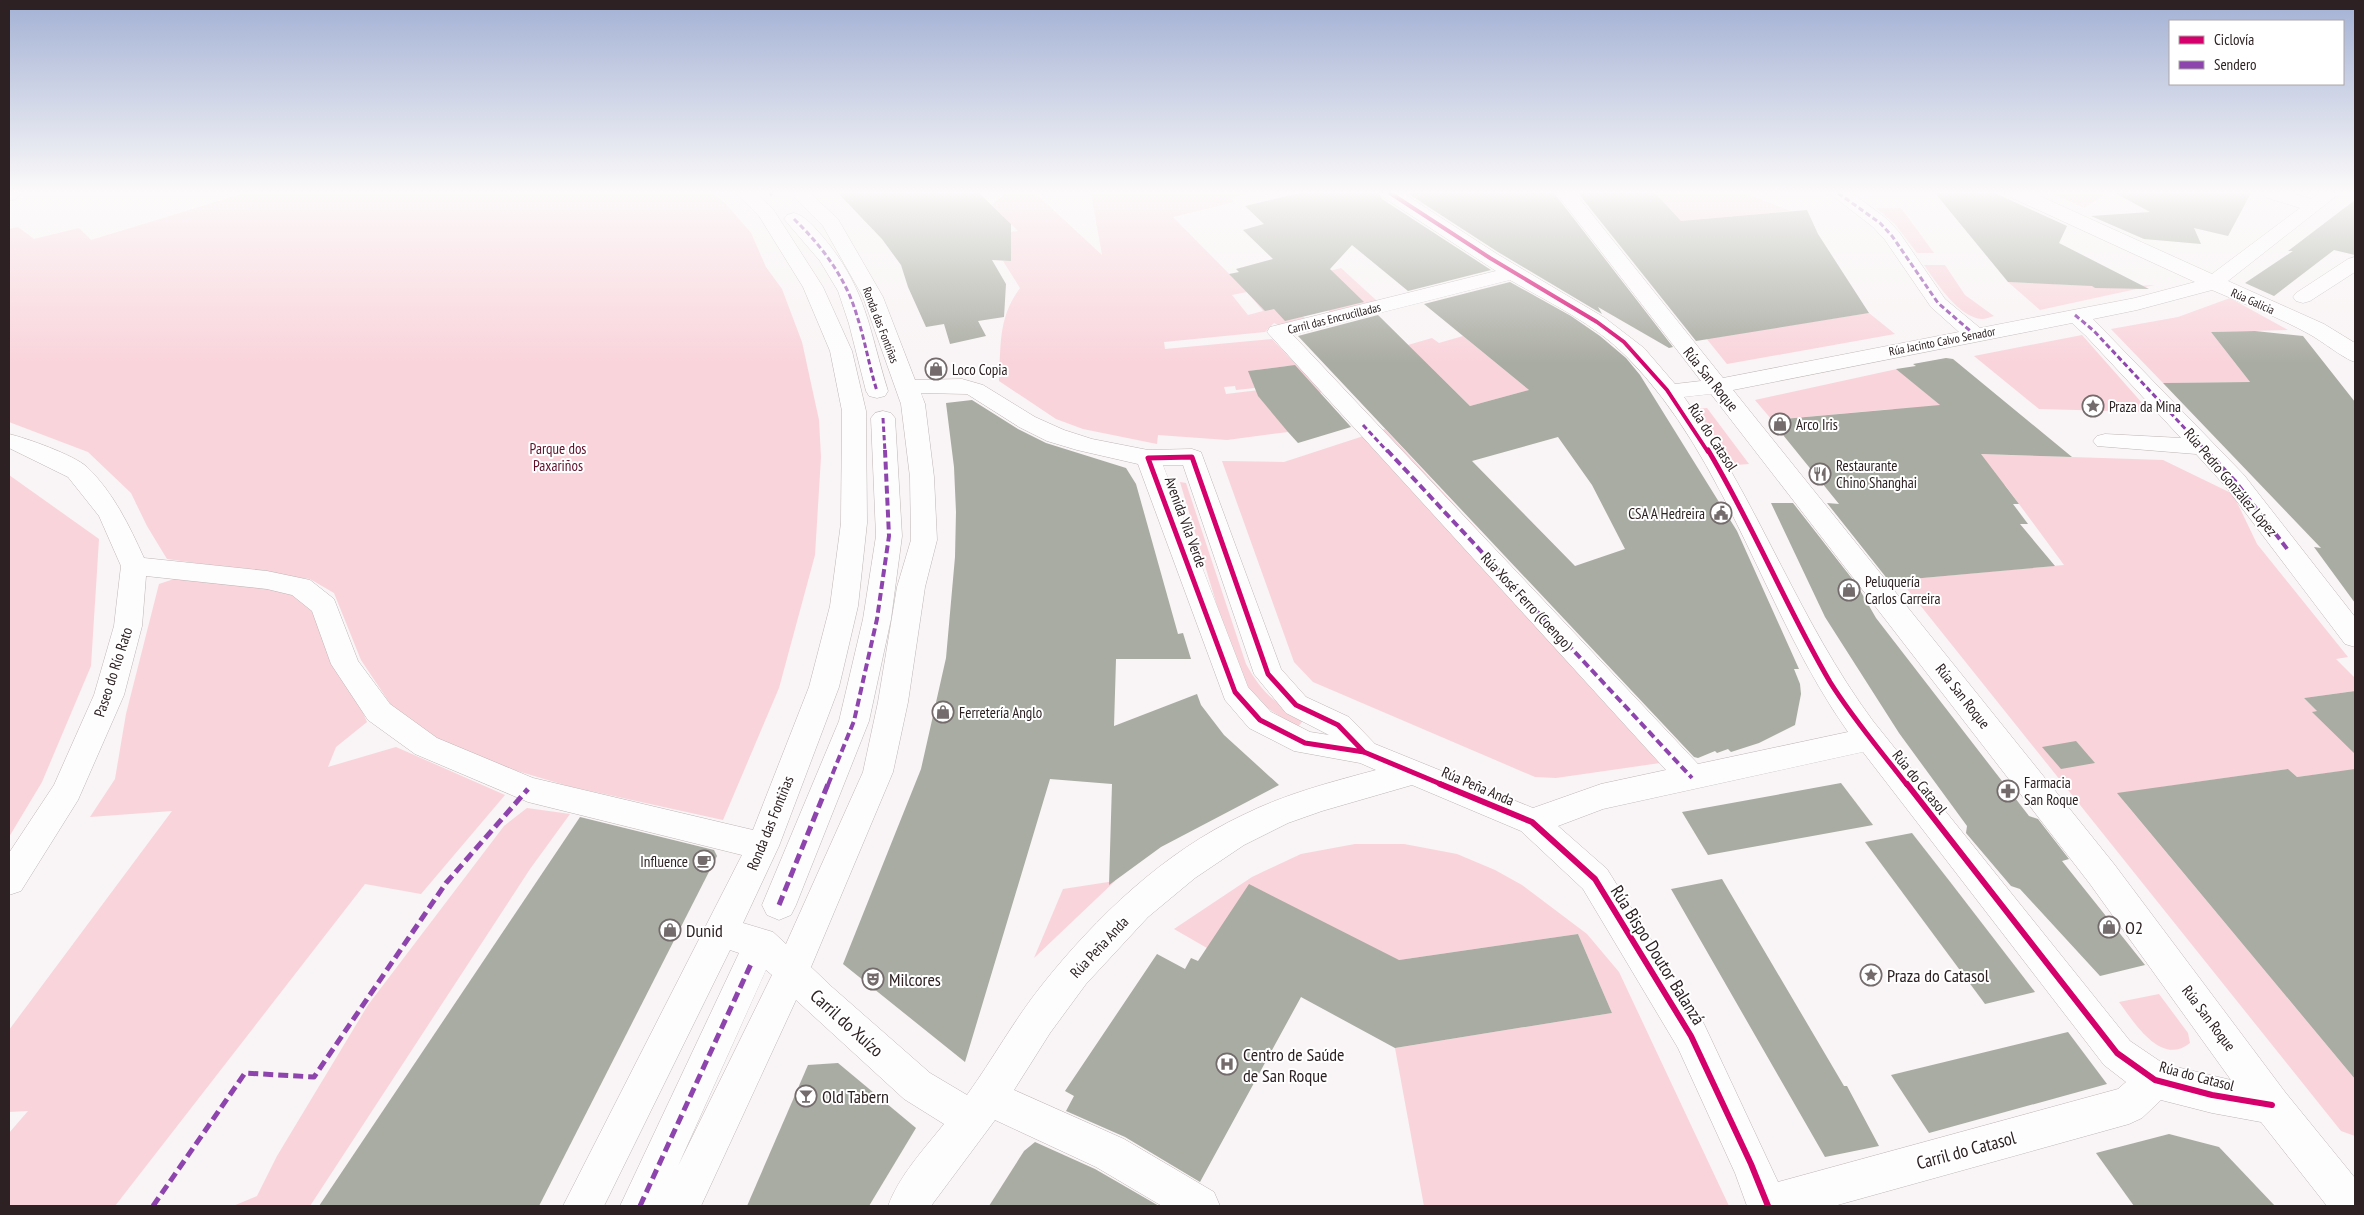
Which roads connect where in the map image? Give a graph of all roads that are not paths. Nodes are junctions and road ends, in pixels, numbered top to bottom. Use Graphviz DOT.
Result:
graph roads {
  1 [pos="798,250"];
  2 [pos="823,250"];
  3 [pos="846,250"];
  4 [pos="1476,250"];
  5 [pos="1609,250"];
  6 [pos="1901,250"];
  7 [pos="2140,250"];
  8 [pos="2257,250"];
  9 [pos="2355,263"];
  10 [pos="1512,273"];
  11 [pos="2213,283"];
  12 [pos="2303,297"];
  13 [pos="2075,315"];
  14 [pos="1975,335"];
  15 [pos="2353,352"];
  16 [pos="1716,386"];
  17 [pos="1669,392"];
  18 [pos="909,396"];
  19 [pos="854,411"];
  20 [pos="1363,425"];
  21 [pos="9,441"];
  22 [pos="2105,441"];
  23 [pos="2204,447"];
  24 [pos="1148,458"];
  25 [pos="134,566"];
  26 [pos="2355,637"];
  27 [pos="1869,740"];
  28 [pos="1364,752"];
  29 [pos="1415,772"];
  30 [pos="1692,778"];
  31 [pos="1532,822"];
  32 [pos="763,846"];
  33 [pos="9,881"];
  34 [pos="778,905"];
  35 [pos="721,933"];
  36 [pos="751,964"];
  37 [pos="792,971"];
  38 [pos="2155,1080"];
  39 [pos="2272,1105"];
  40 [pos="980,1108"];
  41 [pos="2349,1195"];
  42 [pos="583,1206"];
  43 [pos="640,1206"];
  44 [pos="680,1206"];
  45 [pos="908,1206"];
  46 [pos="1200,1206"];
  47 [pos="1767,1206"];
  1 -- 19 [label="street, Ronda das Fontiñas"];
  2 -- 34 [label="street"];
  3 -- 18 [label="street, Ronda das Fontiñas"];
  4 -- 10 [label="street, Rúa do Catasol"];
  5 -- 16 [label="street, Rúa San Roque"];
  6 -- 14 [label="street"];
  7 -- 11 [label="street, Rúa Galicia"];
  8 -- 11 [label="street"];
  9 -- 12 [label="street"];
  10 -- 17 [label="street, Rúa do Catasol"];
  10 -- 20 [label="street, Carril das Encrucilladas"];
  11 -- 13 [label="street, Rúa Jacinto Calvo Senador"];
  11 -- 15 [label="street, Rúa Galicia"];
  13 -- 14 [label="street, Rúa Jacinto Calvo Senador"];
  13 -- 23 [label="street, Rúa Pedro González López"];
  14 -- 16 [label="street, Rúa Jacinto Calvo Senador"];
  16 -- 17 [label="street, Rúa Jacinto Calvo Senador"];
  16 -- 39 [label="street, Rúa San Roque"];
  17 -- 27 [label="street, Rúa do Catasol"];
  18 -- 19 [label="street"];
  18 -- 24 [label="street"];
  18 -- 37 [label="street, Ronda das Fontiñas"];
  19 -- 32 [label="street, Ronda das Fontiñas"];
  20 -- 30 [label="street, Rúa Xosé Ferro (Coengo)"];
  21 -- 25 [label="street"];
  22 -- 23 [label="street"];
  23 -- 26 [label="street, Rúa Pedro González López"];
  24 -- 28 [label="street, Avenida Vila Verde"];
  24 -- 28 [label="street, Avenida Vila Verde"];
  25 -- 32 [label="street"];
  25 -- 33 [label="street, Paseo do Río Rato"];
  27 -- 30 [label="street"];
  27 -- 38 [label="street, Rúa do Catasol"];
  28 -- 29 [label="street, Avenida Vila Verde"];
  29 -- 31 [label="street, Rúa Peña Anda"];
  29 -- 40 [label="street, Rúa Peña Anda"];
  30 -- 31 [label="street"];
  31 -- 47 [label="street, Rúa Bispo Doutor Balanzá"];
  32 -- 35 [label="street, Ronda das Fontiñas"];
  35 -- 37 [label="street, Carril do Xuízo"];
  35 -- 42 [label="street, Ronda das Fontiñas"];
  36 -- 43 [label="street"];
  37 -- 40 [label="street, Carril do Xuízo"];
  37 -- 44 [label="street, Ronda das Fontiñas"];
  38 -- 39 [label="street, Rúa do Catasol"];
  38 -- 47 [label="street, Carril do Catasol"];
  39 -- 41 [label="street, Rúa San Roque"];
  40 -- 45 [label="street, Rúa Peña Anda"];
  40 -- 46 [label="street, Carril do Xuízo"];
}
